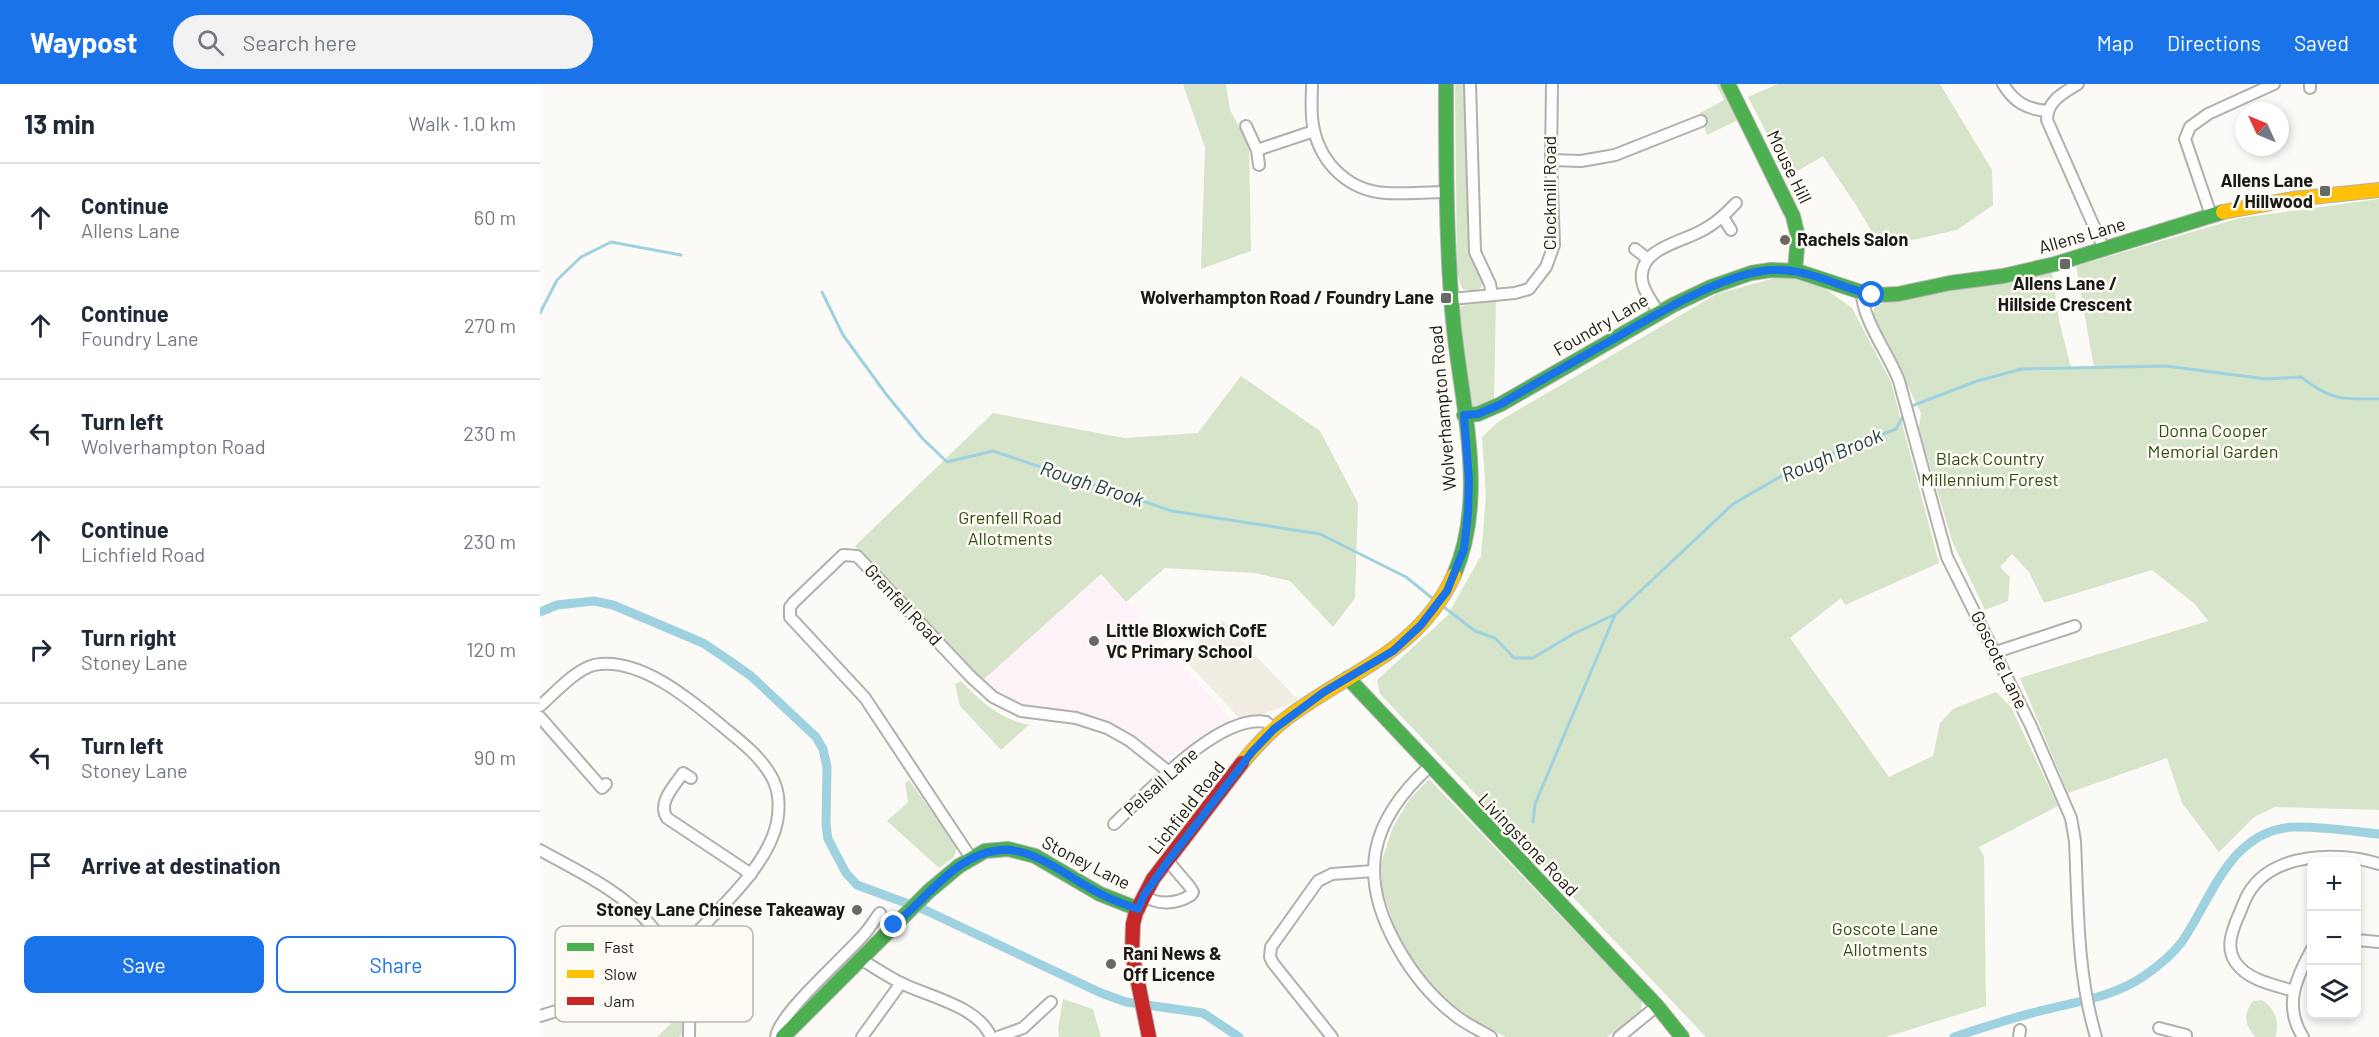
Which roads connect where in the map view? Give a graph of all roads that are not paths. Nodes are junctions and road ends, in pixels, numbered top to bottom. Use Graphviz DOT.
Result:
graph roads {
  1 [pos="1312,84"];
  2 [pos="1446,84"];
  3 [pos="1470,84"];
  4 [pos="1552,84"];
  5 [pos="1728,84"];
  6 [pos="2002,84"];
  7 [pos="2078,84"];
  8 [pos="2274,84"];
  9 [pos="2047,111"];
  10 [pos="1701,121"];
  11 [pos="1246,126"];
  12 [pos="1314,131"];
  13 [pos="1257,150"];
  14 [pos="1551,160"];
  15 [pos="1259,165"];
  16 [pos="2379,190"];
  17 [pos="1446,192"];
  18 [pos="1736,203"];
  19 [pos="2211,215"];
  20 [pos="1723,217"];
  21 [pos="1731,230"];
  22 [pos="1635,249"];
  23 [pos="2104,249"];
  24 [pos="1648,259"];
  25 [pos="1795,270"];
  26 [pos="1862,292"];
  27 [pos="1492,295"];
  28 [pos="1451,299"];
  29 [pos="1659,313"];
  30 [pos="1464,415"];
  31 [pos="2075,626"];
  32 [pos="1996,652"];
  33 [pos="1348,678"];
  34 [pos="540,706"];
  35 [pos="540,717"];
  36 [pos="1274,729"];
  37 [pos="1429,767"];
  38 [pos="1169,772"];
  39 [pos="691,778"];
  40 [pos="606,784"];
  41 [pos="1114,824"];
  42 [pos="540,850"];
  43 [pos="971,858"];
  44 [pos="1168,861"];
  45 [pos="2379,864"];
  46 [pos="1374,871"];
  47 [pos="751,874"];
  48 [pos="1144,895"];
  49 [pos="1138,909"];
  50 [pos="880,913"];
  51 [pos="652,926"];
  52 [pos="703,926"];
  53 [pos="2361,940"];
  54 [pos="2379,942"];
  55 [pos="860,958"];
  56 [pos="2307,961"];
  57 [pos="901,983"];
  58 [pos="2294,991"];
  59 [pos="1051,1002"];
  60 [pos="1657,1006"];
  61 [pos="555,1011"];
  62 [pos="540,1016"];
  63 [pos="689,1022"];
  64 [pos="2188,1022"];
  65 [pos="2159,1028"];
  66 [pos="798,1030"];
  67 [pos="986,1034"];
  68 [pos="2186,1036"];
  69 [pos="690,1037"];
  70 [pos="776,1037"];
  71 [pos="783,1037"];
  72 [pos="862,1037"];
  73 [pos="998,1037"];
  74 [pos="1149,1037"];
  75 [pos="1332,1037"];
  76 [pos="1491,1037"];
  77 [pos="1619,1037"];
  78 [pos="1682,1037"];
  79 [pos="2096,1037"];
  80 [pos="2303,1037"];
  1 -- 12 [label="street"];
  2 -- 17 [label="street, Wolverhampton Road"];
  3 -- 27 [label="street"];
  4 -- 14 [label="street, Clockmill Road"];
  5 -- 25 [label="street, Mouse Hill"];
  6 -- 9 [label="street"];
  7 -- 9 [label="street"];
  8 -- 19 [label="street"];
  9 -- 23 [label="street"];
  10 -- 14 [label="street"];
  11 -- 13 [label="street"];
  12 -- 13 [label="street"];
  12 -- 17 [label="street"];
  13 -- 15 [label="street"];
  14 -- 27 [label="street, Clockmill Road"];
  16 -- 19 [label="street, Allens Lane"];
  17 -- 28 [label="street, Wolverhampton Road"];
  18 -- 20 [label="street"];
  19 -- 23 [label="street, Allens Lane"];
  20 -- 21 [label="street"];
  20 -- 24 [label="street"];
  22 -- 24 [label="street"];
  23 -- 26 [label="street, Allens Lane"];
  24 -- 29 [label="street"];
  25 -- 26 [label="street, Allens Lane"];
  25 -- 29 [label="street, Foundry Lane"];
  26 -- 32 [label="street, Goscote Lane"];
  27 -- 28 [label="street, Clockmill Road"];
  28 -- 30 [label="street, Wolverhampton Road"];
  29 -- 30 [label="street, Foundry Lane"];
  30 -- 33 [label="street, Wolverhampton Road"];
  31 -- 32 [label="street"];
  32 -- 79 [label="street, Goscote Lane"];
  33 -- 36 [label="street, Lichfield Road"];
  33 -- 37 [label="street, Livingstone Road"];
  34 -- 47 [label="street"];
  35 -- 40 [label="street"];
  36 -- 38 [label="street, Pelsall Lane"];
  36 -- 44 [label="street, Lichfield Road"];
  37 -- 46 [label="street"];
  37 -- 60 [label="street, Livingstone Road"];
  38 -- 41 [label="street, Pelsall Lane"];
  38 -- 43 [label="street, Grenfell Road"];
  39 -- 47 [label="street"];
  42 -- 51 [label="street"];
  43 -- 49 [label="street, Stoney Lane"];
  43 -- 55 [label="street, Stoney Lane"];
  44 -- 48 [label="street, Lichfield Road"];
  44 -- 48 [label="street"];
  45 -- 58 [label="street"];
  46 -- 75 [label="street"];
  46 -- 76 [label="street"];
  47 -- 52 [label="street"];
  48 -- 49 [label="street, Lichfield Road"];
  49 -- 74 [label="street, Lichfield Road"];
  50 -- 70 [label="street"];
  53 -- 54 [label="street"];
  55 -- 57 [label="street"];
  55 -- 66 [label="street, Stoney Lane"];
  56 -- 58 [label="street"];
  57 -- 67 [label="street"];
  57 -- 72 [label="street"];
  58 -- 80 [label="street"];
  59 -- 73 [label="street"];
  60 -- 77 [label="street"];
  60 -- 78 [label="street, Livingstone Road"];
  61 -- 62 [label="street"];
  63 -- 69 [label="street"];
  64 -- 68 [label="street"];
  65 -- 68 [label="street"];
  66 -- 71 [label="street, Stoney Lane"];
}
